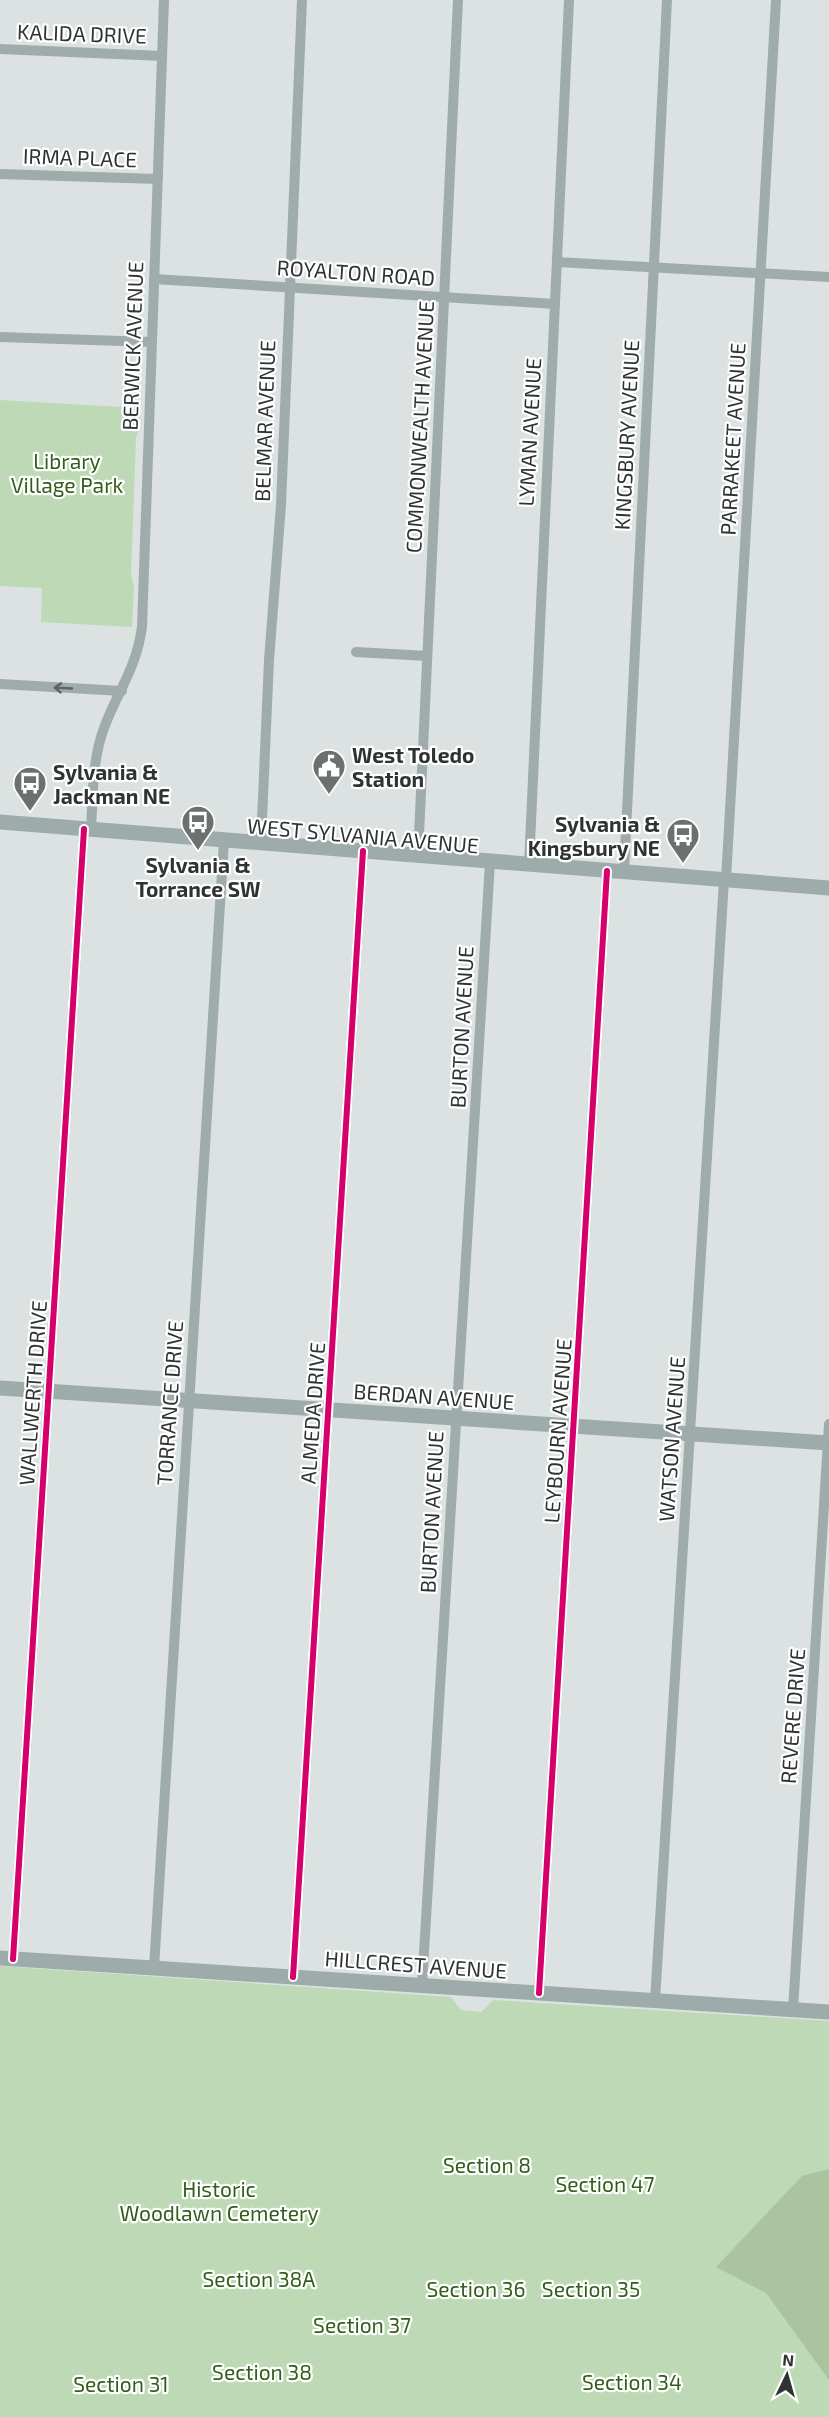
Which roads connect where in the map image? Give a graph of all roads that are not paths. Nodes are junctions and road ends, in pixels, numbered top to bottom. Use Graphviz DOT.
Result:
graph roads {
  1 [pos="164,0"];
  2 [pos="302,0"];
  3 [pos="458,0"];
  4 [pos="569,0"];
  5 [pos="666,0"];
  6 [pos="776,0"];
  7 [pos="0,49"];
  8 [pos="162,56"];
  9 [pos="0,174"];
  10 [pos="158,179"];
  11 [pos="557,261"];
  12 [pos="654,267"];
  13 [pos="760,273"];
  14 [pos="829,277"];
  15 [pos="154,279"];
  16 [pos="289,287"];
  17 [pos="445,297"];
  18 [pos="555,304"];
  19 [pos="0,337"];
  20 [pos="152,342"];
  21 [pos="356,652"];
  22 [pos="427,656"];
  23 [pos="0,684"];
  24 [pos="122,691"];
  25 [pos="0,822"];
  26 [pos="87,829"];
  27 [pos="224,840"];
  28 [pos="261,843"];
  29 [pos="363,851"];
  30 [pos="418,856"];
  31 [pos="490,862"];
  32 [pos="529,865"];
  33 [pos="607,871"];
  34 [pos="624,872"];
  35 [pos="725,880"];
  36 [pos="829,888"];
  37 [pos="0,1388"];
  38 [pos="49,1391"];
  39 [pos="189,1401"];
  40 [pos="328,1410"];
  41 [pos="456,1418"];
  42 [pos="829,1424"];
  43 [pos="573,1426"];
  44 [pos="691,1434"];
  45 [pos="828,1443"];
  46 [pos="7,1958"];
  47 [pos="154,1968"];
  48 [pos="293,1977"];
  49 [pos="422,1985"];
  50 [pos="539,1993"];
  51 [pos="655,2001"];
  52 [pos="793,2010"];
  53 [pos="829,2012"];
  1 -- 8 [label="street, BERWICK AVENUE"];
  2 -- 16 [label="street, BELMAR AVENUE"];
  3 -- 17 [label="street, COMMONWEALTH AVENUE"];
  4 -- 11 [label="street, LYMAN AVENUE"];
  5 -- 12 [label="street, KINGSBURY AVENUE"];
  6 -- 13 [label="street, PARRAKEET AVENUE"];
  7 -- 8 [label="street, KALIDA DRIVE"];
  8 -- 10 [label="street, BERWICK AVENUE"];
  9 -- 10 [label="street, IRMA PLACE"];
  10 -- 15 [label="street, BERWICK AVENUE"];
  11 -- 12 [label="street"];
  11 -- 18 [label="street, LYMAN AVENUE"];
  12 -- 13 [label="street"];
  12 -- 34 [label="street, KINGSBURY AVENUE"];
  13 -- 14 [label="street"];
  13 -- 35 [label="street, PARRAKEET AVENUE"];
  15 -- 16 [label="street, ROYALTON ROAD"];
  15 -- 20 [label="street, BERWICK AVENUE"];
  16 -- 17 [label="street, ROYALTON ROAD"];
  16 -- 28 [label="street, BELMAR AVENUE"];
  17 -- 18 [label="street, ROYALTON ROAD"];
  17 -- 22 [label="street, COMMONWEALTH AVENUE"];
  18 -- 32 [label="street, LYMAN AVENUE"];
  19 -- 20 [label="street"];
  20 -- 24 [label="street, BERWICK AVENUE"];
  21 -- 22 [label="street"];
  22 -- 30 [label="street, COMMONWEALTH AVENUE"];
  24 -- 23 [label="street, one-way"];
  24 -- 26 [label="street, BERWICK AVENUE"];
  25 -- 26 [label="street, WEST SYLVANIA AVENUE"];
  26 -- 27 [label="street, WEST SYLVANIA AVENUE"];
  26 -- 38 [label="street, WALLWERTH DRIVE"];
  27 -- 28 [label="street, WEST SYLVANIA AVENUE"];
  27 -- 39 [label="street, TORRANCE DRIVE"];
  28 -- 29 [label="street, WEST SYLVANIA AVENUE"];
  29 -- 30 [label="street, WEST SYLVANIA AVENUE"];
  29 -- 40 [label="street, ALMEDA DRIVE"];
  30 -- 31 [label="street, WEST SYLVANIA AVENUE"];
  31 -- 32 [label="street, WEST SYLVANIA AVENUE"];
  31 -- 41 [label="street, BURTON AVENUE"];
  32 -- 33 [label="street, WEST SYLVANIA AVENUE"];
  33 -- 34 [label="street, WEST SYLVANIA AVENUE"];
  33 -- 43 [label="street, LEYBOURN AVENUE"];
  34 -- 35 [label="street, WEST SYLVANIA AVENUE"];
  35 -- 36 [label="street, WEST SYLVANIA AVENUE"];
  35 -- 44 [label="street, WATSON AVENUE"];
  37 -- 38 [label="street, BERDAN AVENUE"];
  38 -- 39 [label="street, BERDAN AVENUE"];
  38 -- 46 [label="street, WALLWERTH DRIVE"];
  39 -- 40 [label="street, BERDAN AVENUE"];
  39 -- 47 [label="street, TORRANCE DRIVE"];
  40 -- 41 [label="street, BERDAN AVENUE"];
  40 -- 48 [label="street, ALMEDA DRIVE"];
  41 -- 43 [label="street, BERDAN AVENUE"];
  41 -- 49 [label="street, BURTON AVENUE"];
  42 -- 45 [label="street, REVERE DRIVE"];
  43 -- 44 [label="street, BERDAN AVENUE"];
  43 -- 50 [label="street, LEYBOURN AVENUE"];
  44 -- 45 [label="street, BERDAN AVENUE"];
  44 -- 51 [label="street, WATSON AVENUE"];
  45 -- 52 [label="street, REVERE DRIVE"];
  46 -- 47 [label="street, HILLCREST AVENUE"];
  47 -- 48 [label="street, HILLCREST AVENUE"];
  48 -- 49 [label="street, HILLCREST AVENUE"];
  49 -- 50 [label="street, HILLCREST AVENUE"];
  50 -- 51 [label="street, HILLCREST AVENUE"];
  51 -- 52 [label="street, HILLCREST AVENUE"];
  52 -- 53 [label="street, HILLCREST AVENUE"];
}
